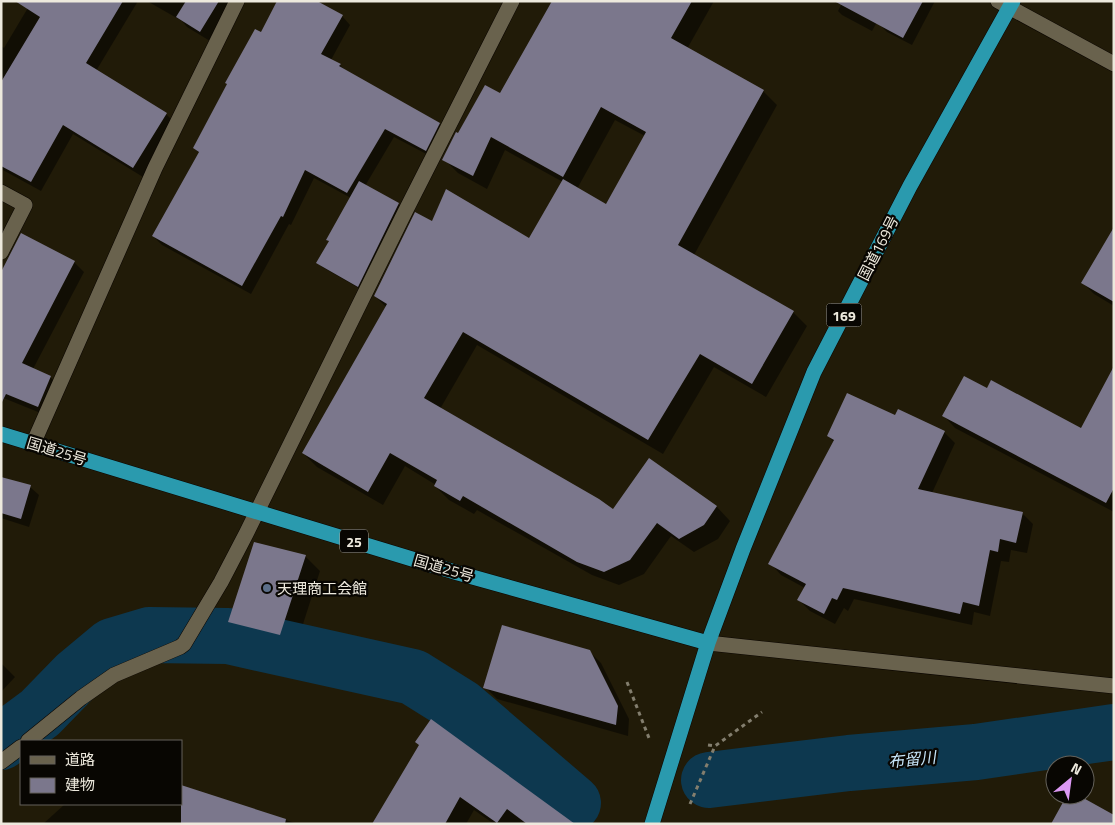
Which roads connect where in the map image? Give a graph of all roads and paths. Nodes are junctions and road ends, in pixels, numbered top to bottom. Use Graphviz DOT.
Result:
graph roads {
  1 [pos="237,1"];
  2 [pos="512,1"];
  3 [pos="1007,3"];
  4 [pos="1114,64"];
  5 [pos="1,192"];
  6 [pos="1,252"];
  7 [pos="1,434"];
  8 [pos="34,444"];
  9 [pos="258,511"];
  10 [pos="708,643"];
  11 [pos="627,682"];
  12 [pos="1114,686"];
  13 [pos="762,712"];
  14 [pos="648,738"];
  15 [pos="29,740"];
  16 [pos="708,746"];
  17 [pos="715,746"];
  18 [pos="20,748"];
  19 [pos="1,762"];
  20 [pos="690,804"];
  21 [pos="652,824"];
  1 -- 8 [label="street"];
  2 -- 9 [label="street"];
  3 -- 4 [label="street"];
  3 -- 10 [label="highway, 国道169号 / 169"];
  5 -- 6 [label="street"];
  7 -- 8 [label="highway, 国道25号 / 25"];
  8 -- 9 [label="highway, 国道25号 / 25"];
  9 -- 10 [label="highway, 国道25号 / 25"];
  9 -- 15 [label="street"];
  10 -- 12 [label="street"];
  10 -- 21 [label="highway"];
  11 -- 14 [label="path"];
  13 -- 17 [label="path"];
  16 -- 17 [label="path"];
  17 -- 20 [label="path"];
  18 -- 19 [label="street"];
}
